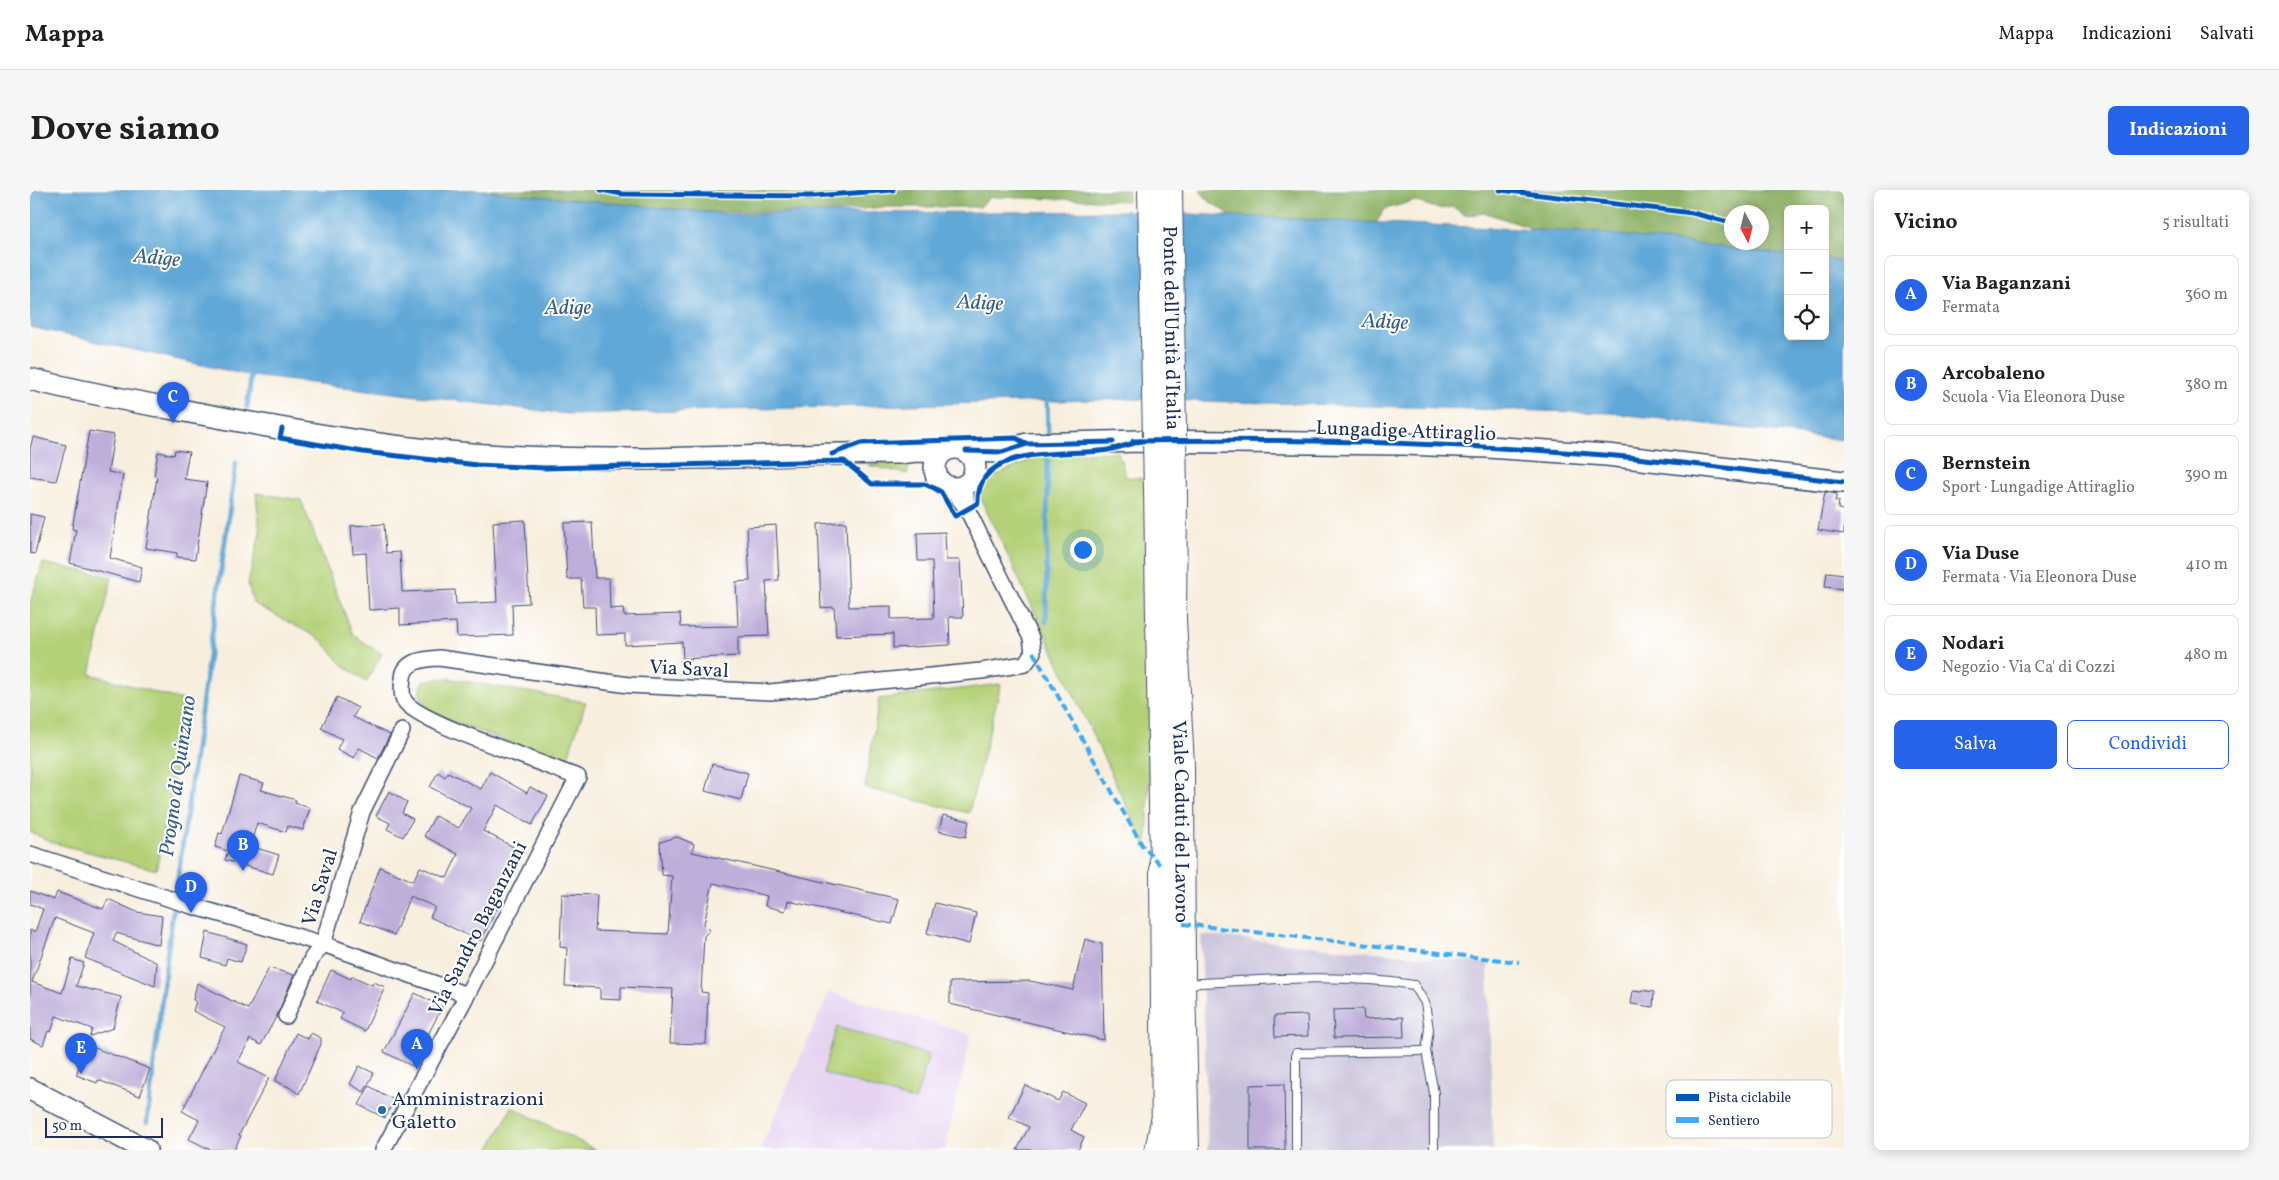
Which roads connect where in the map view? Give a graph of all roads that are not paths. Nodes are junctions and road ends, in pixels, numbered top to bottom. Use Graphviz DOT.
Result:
graph roads {
  1 [pos="1150,190"];
  2 [pos="1170,190"];
  3 [pos="30,379"];
  4 [pos="966,451"];
  5 [pos="1002,452"];
  6 [pos="938,461"];
  7 [pos="963,482"];
  8 [pos="1844,482"];
  9 [pos="1166,492"];
  10 [pos="402,731"];
  11 [pos="578,778"];
  12 [pos="30,854"];
  13 [pos="323,944"];
  14 [pos="1183,984"];
  15 [pos="467,995"];
  16 [pos="286,1016"];
  17 [pos="1426,1052"];
  18 [pos="30,1088"];
  19 [pos="1162,1092"];
  20 [pos="146,1150"];
  21 [pos="383,1150"];
  22 [pos="1149,1150"];
  23 [pos="1164,1150"];
  24 [pos="1187,1150"];
  25 [pos="1296,1150"];
  26 [pos="1434,1150"];
  1 -- 9 [label="main road, Ponte dell'Unità d'Italia, bridge"];
  2 -- 9 [label="main road, Ponte dell'Unità d'Italia, bridge"];
  3 -- 6 [label="street, Lungadige Attiraglio"];
  4 -- 5 [label="street, Lungadige Attiraglio"];
  4 -- 6 [label="street, Lungadige Attiraglio"];
  4 -- 7 [label="street"];
  5 -- 7 [label="street, Lungadige Attiraglio"];
  5 -- 8 [label="street, Lungadige Attiraglio"];
  6 -- 7 [label="street, Lungadige Attiraglio"];
  7 -- 11 [label="street, Via Saval"];
  9 -- 14 [label="main road, Viale Caduti del Lavoro"];
  9 -- 19 [label="main road, Viale Caduti del Lavoro"];
  10 -- 13 [label="street, Via Saval"];
  11 -- 15 [label="street, Via Sandro Baganzani"];
  12 -- 13 [label="street"];
  13 -- 15 [label="street"];
  13 -- 16 [label="street, Via Saval"];
  14 -- 17 [label="lane"];
  14 -- 24 [label="main road, Viale Caduti del Lavoro"];
  15 -- 21 [label="street, Via Sandro Baganzani"];
  17 -- 25 [label="lane"];
  17 -- 26 [label="lane"];
  18 -- 20 [label="street"];
  19 -- 22 [label="lane, Viale Caduti del Lavoro"];
  19 -- 23 [label="main road, Viale Caduti del Lavoro"];
}
